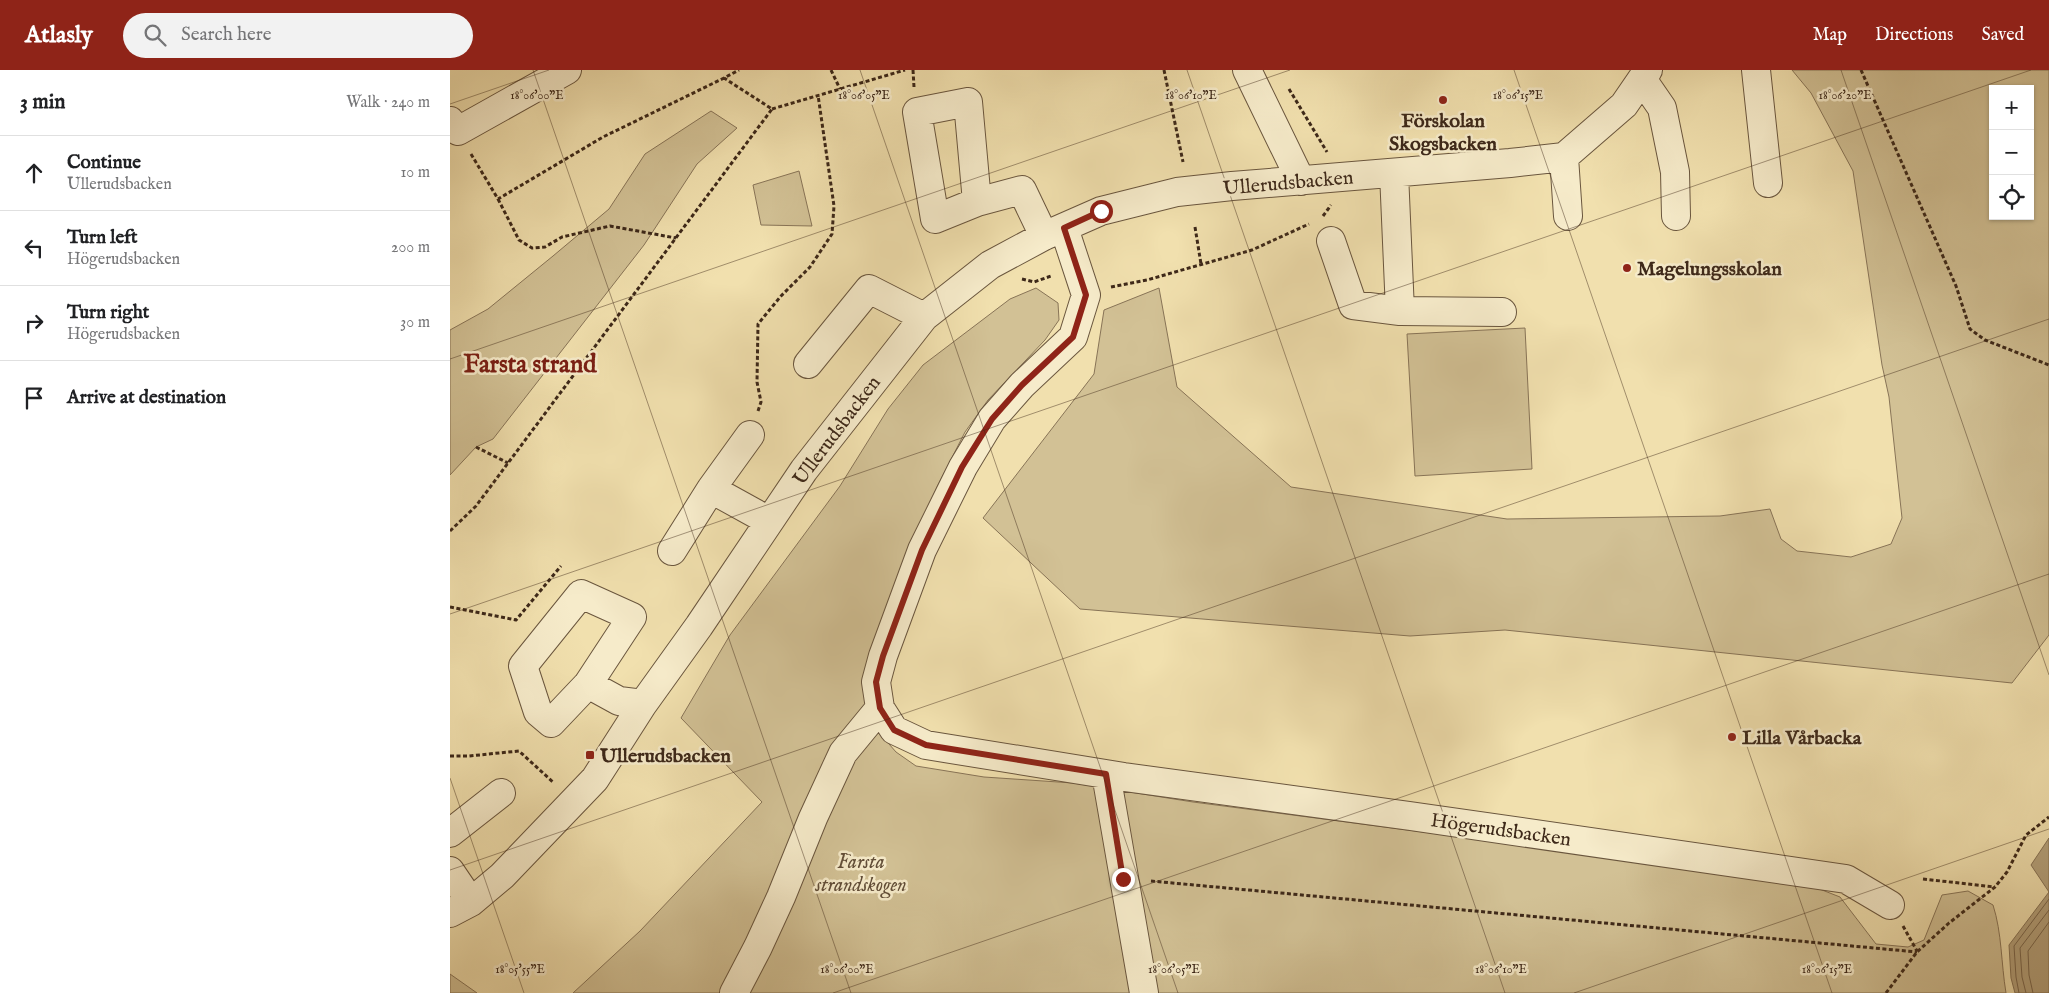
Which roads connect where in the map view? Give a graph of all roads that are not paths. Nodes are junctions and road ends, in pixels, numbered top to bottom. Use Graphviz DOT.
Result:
graph roads {
  1 [pos="567,70"];
  2 [pos="1247,70"];
  3 [pos="1756,70"];
  4 [pos="1645,74"];
  5 [pos="453,130"];
  6 [pos="1564,156"];
  7 [pos="1394,173"];
  8 [pos="1301,181"];
  9 [pos="1768,182"];
  10 [pos="977,202"];
  11 [pos="1568,216"];
  12 [pos="1676,216"];
  13 [pos="1054,232"];
  14 [pos="1331,241"];
  15 [pos="1400,311"];
  16 [pos="1502,312"];
  17 [pos="924,317"];
  18 [pos="808,364"];
  19 [pos="750,435"];
  20 [pos="711,489"];
  21 [pos="769,521"];
  22 [pos="672,551"];
  23 [pos="588,684"];
  24 [pos="643,704"];
  25 [pos="880,708"];
  26 [pos="1106,774"];
  27 [pos="501,793"];
  28 [pos="450,833"];
  29 [pos="450,871"];
  30 [pos="1890,905"];
  31 [pos="460,907"];
  32 [pos="734,993"];
  33 [pos="1144,993"];
  1 -- 5 [label="street"];
  2 -- 8 [label="street"];
  3 -- 9 [label="street"];
  4 -- 6 [label="street"];
  4 -- 12 [label="street"];
  6 -- 7 [label="street, Ullerudsbacken"];
  6 -- 11 [label="street"];
  7 -- 8 [label="street, Ullerudsbacken"];
  7 -- 15 [label="street"];
  8 -- 13 [label="street, Ullerudsbacken"];
  10 -- 13 [label="street, Högerudsbacken"];
  13 -- 17 [label="street, Ullerudsbacken"];
  13 -- 25 [label="street, Högerudsbacken"];
  14 -- 15 [label="street"];
  15 -- 16 [label="street"];
  17 -- 18 [label="street"];
  17 -- 21 [label="street, Ullerudsbacken"];
  19 -- 20 [label="street"];
  20 -- 21 [label="street"];
  20 -- 22 [label="street"];
  21 -- 24 [label="street, Ullerudsbacken"];
  23 -- 23 [label="street"];
  23 -- 24 [label="street"];
  24 -- 31 [label="street, Ullerudsbacken"];
  25 -- 26 [label="street, Högerudsbacken"];
  25 -- 32 [label="street"];
  26 -- 30 [label="street, Högerudsbacken"];
  26 -- 33 [label="street"];
  27 -- 28 [label="street"];
  29 -- 31 [label="street"];
}
